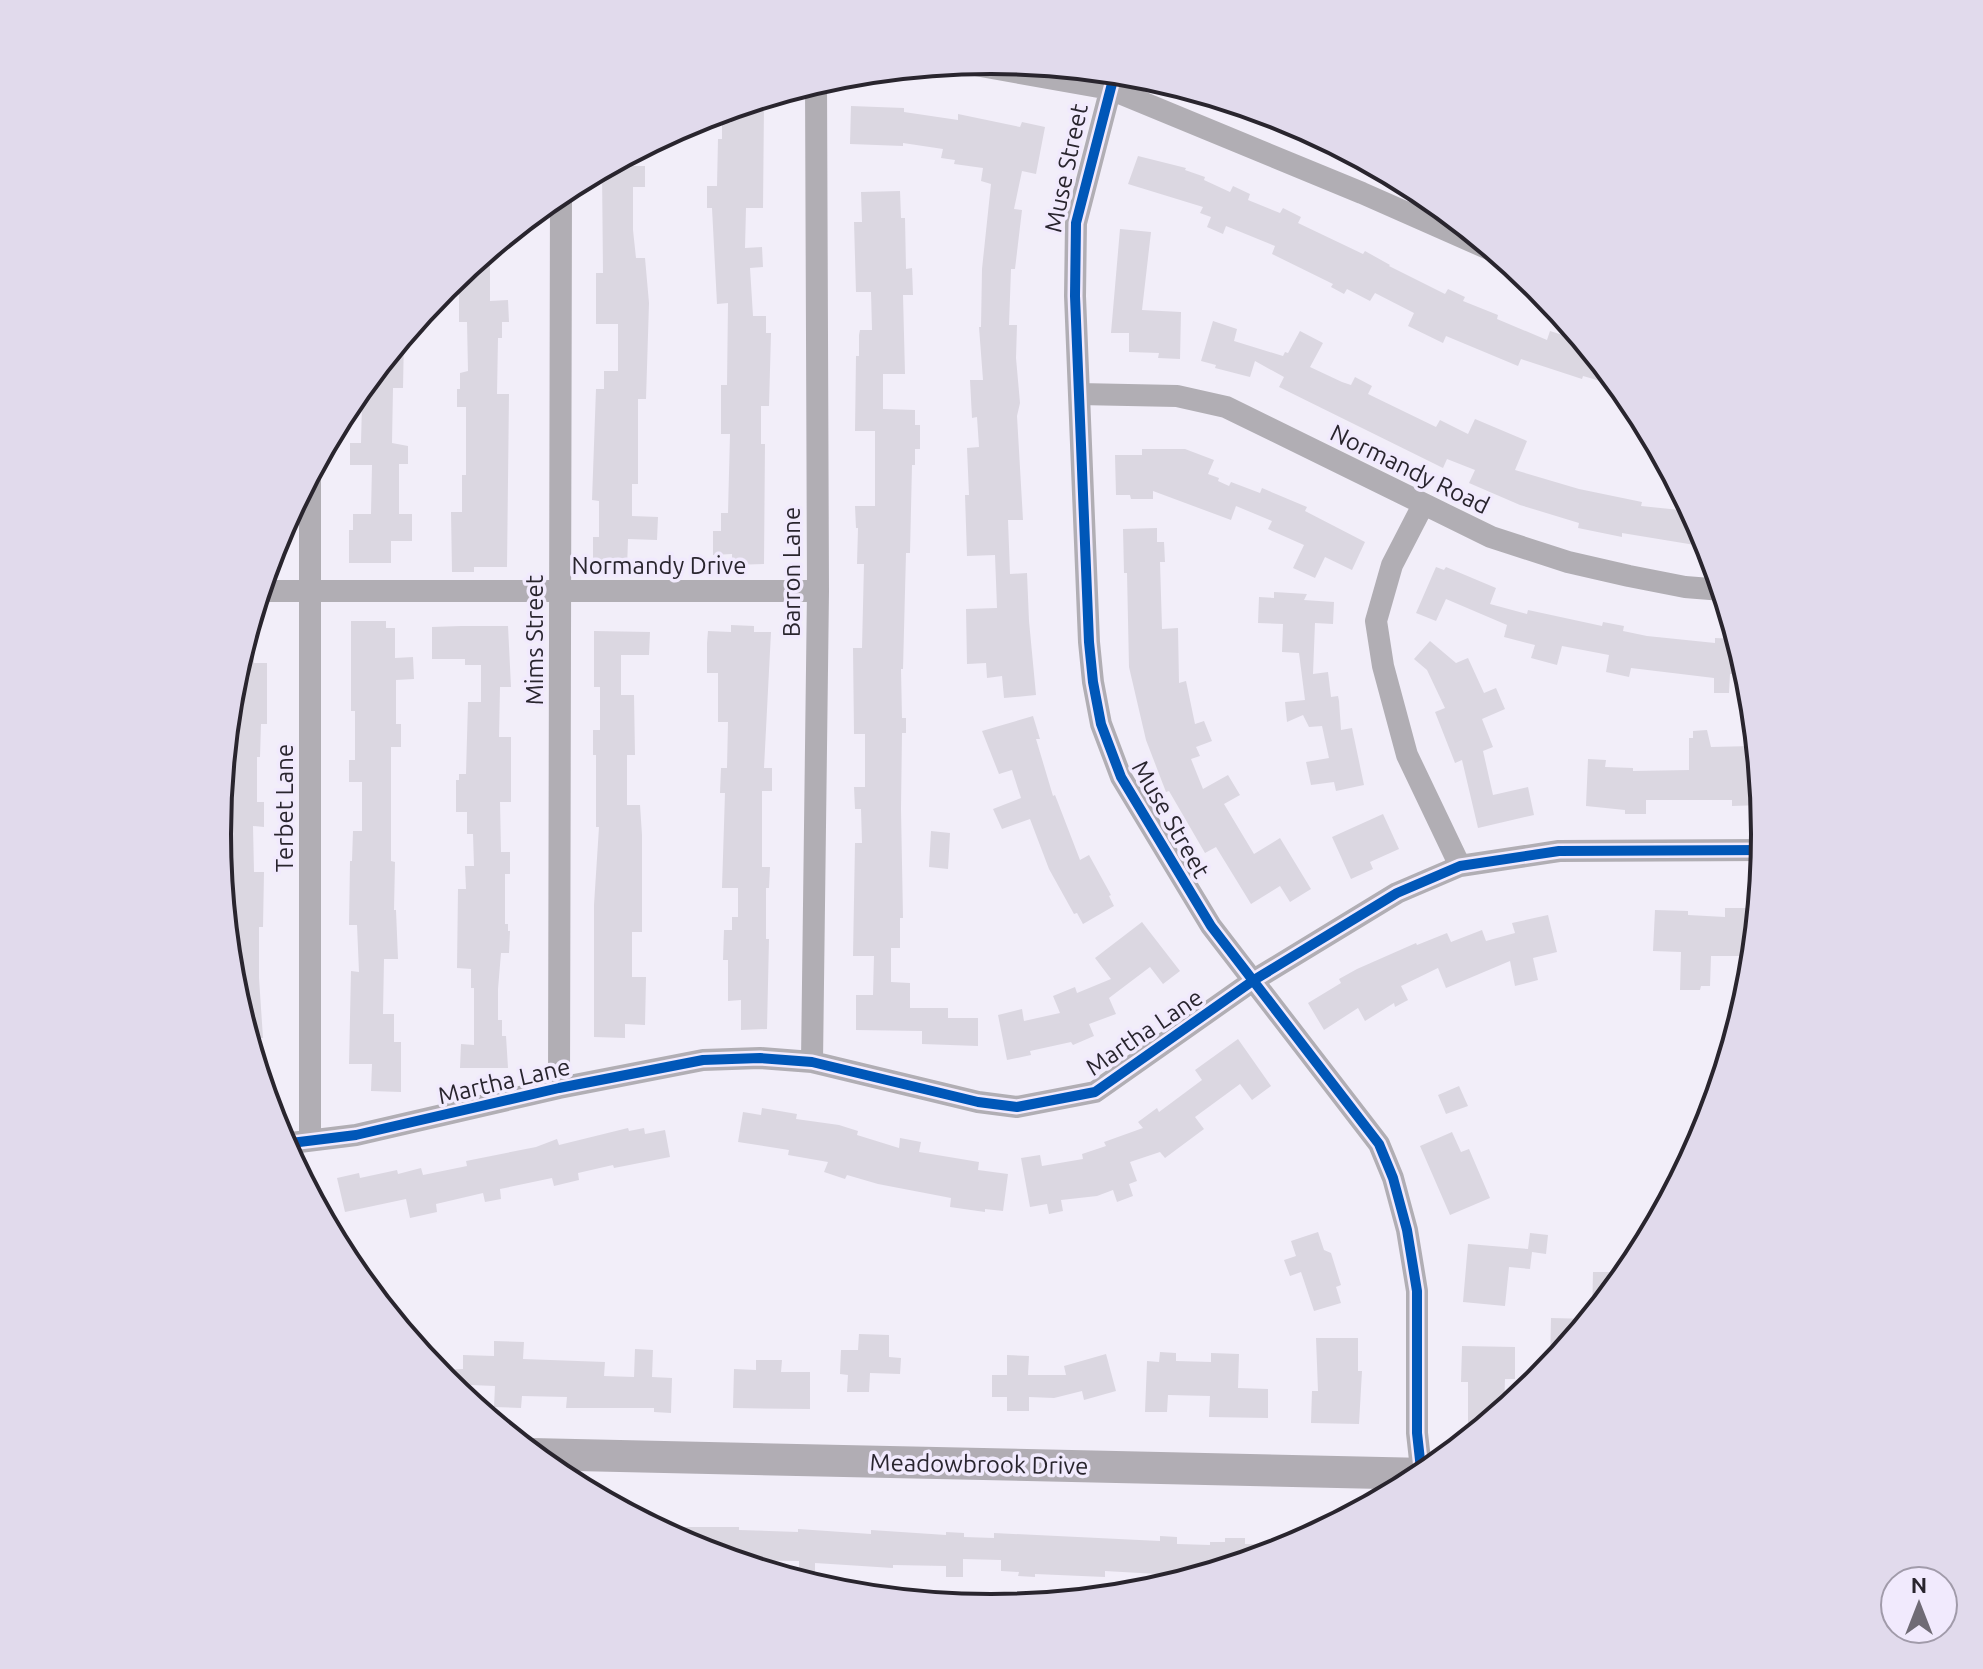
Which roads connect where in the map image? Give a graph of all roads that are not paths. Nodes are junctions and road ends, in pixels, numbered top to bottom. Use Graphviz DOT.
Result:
graph roads {
  1 [pos="1111,84"];
  2 [pos="1127,87"];
  3 [pos="816,95"];
  4 [pos="561,208"];
  5 [pos="1461,237"];
  6 [pos="1079,394"];
  7 [pos="310,496"];
  8 [pos="1423,505"];
  9 [pos="1711,589"];
  10 [pos="271,591"];
  11 [pos="310,591"];
  12 [pos="560,591"];
  13 [pos="818,591"];
  14 [pos="1751,850"];
  15 [pos="1460,866"];
  16 [pos="1254,980"];
  17 [pos="812,1062"];
  18 [pos="559,1088"];
  19 [pos="310,1140"];
  20 [pos="296,1142"];
  21 [pos="552,1454"];
  22 [pos="1422,1461"];
  23 [pos="1402,1474"];
  1 -- 6 [label="street, Muse Street"];
  2 -- 5 [label="street"];
  3 -- 13 [label="street, Barron Lane"];
  4 -- 12 [label="street, Mims Street"];
  6 -- 8 [label="street, Normandy Road"];
  6 -- 16 [label="street, Muse Street"];
  7 -- 11 [label="street, Terbet Lane"];
  8 -- 9 [label="street, Normandy Road"];
  8 -- 15 [label="street"];
  10 -- 11 [label="street, Normandy Drive"];
  11 -- 12 [label="street, Normandy Drive"];
  11 -- 19 [label="street, Terbet Lane"];
  12 -- 13 [label="street, Normandy Drive"];
  12 -- 18 [label="street, Mims Street"];
  13 -- 17 [label="street, Barron Lane"];
  14 -- 15 [label="street, Martha Lane"];
  15 -- 16 [label="street, Martha Lane"];
  16 -- 17 [label="street, Martha Lane"];
  16 -- 22 [label="street, Muse Street"];
  17 -- 18 [label="street, Martha Lane"];
  18 -- 19 [label="street, Martha Lane"];
  19 -- 20 [label="street, Martha Lane"];
  21 -- 23 [label="main road, Meadowbrook Drive"];
}
